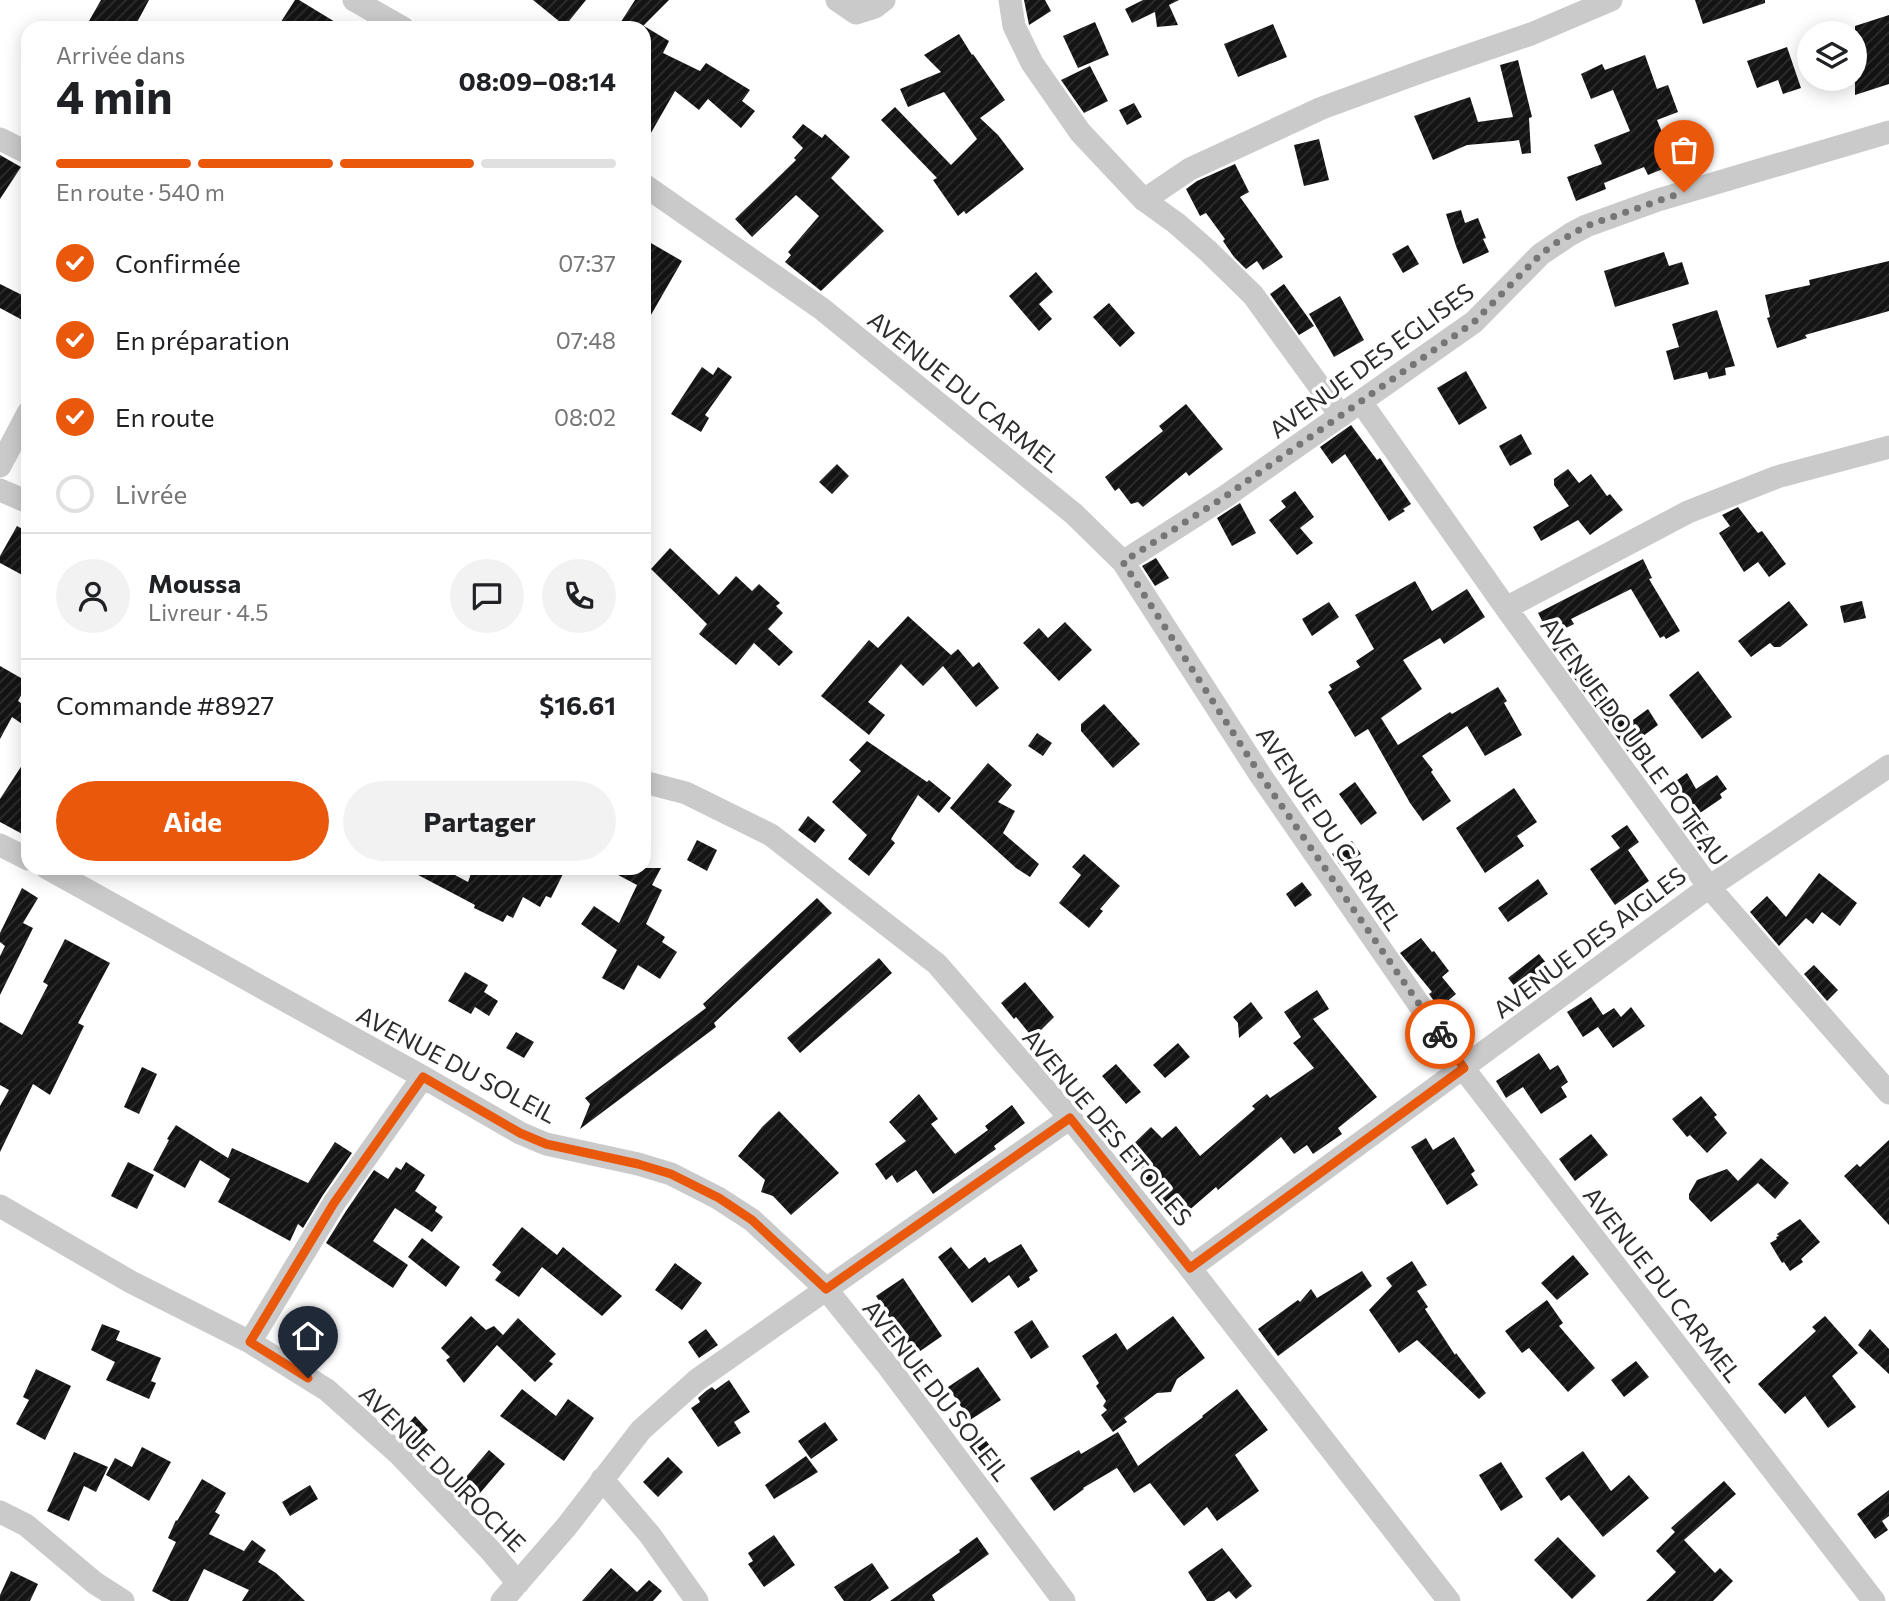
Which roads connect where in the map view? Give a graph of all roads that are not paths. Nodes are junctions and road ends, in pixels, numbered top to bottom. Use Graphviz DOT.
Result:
graph roads {
  1 [pos="354,0"];
  2 [pos="837,0"];
  3 [pos="884,0"];
  4 [pos="1010,0"];
  5 [pos="1611,0"];
  6 [pos="391,21"];
  7 [pos="1889,132"];
  8 [pos="0,139"];
  9 [pos="21,150"];
  10 [pos="651,190"];
  11 [pos="1144,200"];
  12 [pos="1361,402"];
  13 [pos="1341,416"];
  14 [pos="21,426"];
  15 [pos="1889,447"];
  16 [pos="0,466"];
  17 [pos="0,490"];
  18 [pos="21,499"];
  19 [pos="1123,562"];
  20 [pos="1506,608"];
  21 [pos="1889,766"];
  22 [pos="651,784"];
  23 [pos="0,845"];
  24 [pos="21,856"];
  25 [pos="60,875"];
  26 [pos="1709,887"];
  27 [pos="1464,1068"];
  28 [pos="423,1077"];
  29 [pos="1889,1093"];
  30 [pos="1070,1118"];
  31 [pos="0,1206"];
  32 [pos="1190,1268"];
  33 [pos="826,1289"];
  34 [pos="250,1342"];
  35 [pos="602,1479"];
  36 [pos="0,1512"];
  37 [pos="518,1583"];
  38 [pos="123,1601"];
  39 [pos="502,1601"];
  40 [pos="697,1601"];
  41 [pos="1064,1601"];
  42 [pos="1449,1601"];
  43 [pos="1874,1601"];
  1 -- 6 [label="street"];
  2 -- 3 [label="street"];
  4 -- 11 [label="street"];
  5 -- 11 [label="street"];
  7 -- 12 [label="street, AVENUE DES EGLISES"];
  8 -- 9 [label="street"];
  10 -- 19 [label="street, AVENUE DU CARMEL"];
  11 -- 13 [label="street"];
  12 -- 13 [label="street, AVENUE DES EGLISES"];
  12 -- 20 [label="street, AVENUE DOUBLE POTEAU"];
  13 -- 19 [label="street, AVENUE DES EGLISES"];
  14 -- 16 [label="street"];
  15 -- 20 [label="street"];
  17 -- 18 [label="street"];
  19 -- 27 [label="street, AVENUE DU CARMEL"];
  20 -- 26 [label="street, AVENUE DOUBLE POTEAU"];
  21 -- 26 [label="street, AVENUE DES AIGLES"];
  22 -- 30 [label="street, AVENUE DES ETOILES"];
  23 -- 24 [label="street"];
  25 -- 28 [label="street, AVENUE DU SOLEIL"];
  26 -- 27 [label="street, AVENUE DES AIGLES"];
  26 -- 29 [label="street, AVENUE DOUBLE POTEAU"];
  27 -- 32 [label="street, AVENUE DES AIGLES"];
  27 -- 43 [label="street, AVENUE DU CARMEL"];
  28 -- 33 [label="street, AVENUE DU SOLEIL"];
  28 -- 34 [label="street"];
  30 -- 32 [label="street, AVENUE DES ETOILES"];
  30 -- 33 [label="street"];
  31 -- 34 [label="street, AVENUE DU ROCHE"];
  32 -- 42 [label="street, AVENUE DES ETOILES"];
  33 -- 35 [label="street"];
  33 -- 41 [label="street, AVENUE DU SOLEIL"];
  34 -- 37 [label="street, AVENUE DU ROCHE"];
  35 -- 37 [label="street"];
  35 -- 40 [label="street"];
  36 -- 38 [label="street"];
  37 -- 39 [label="street"];
}
